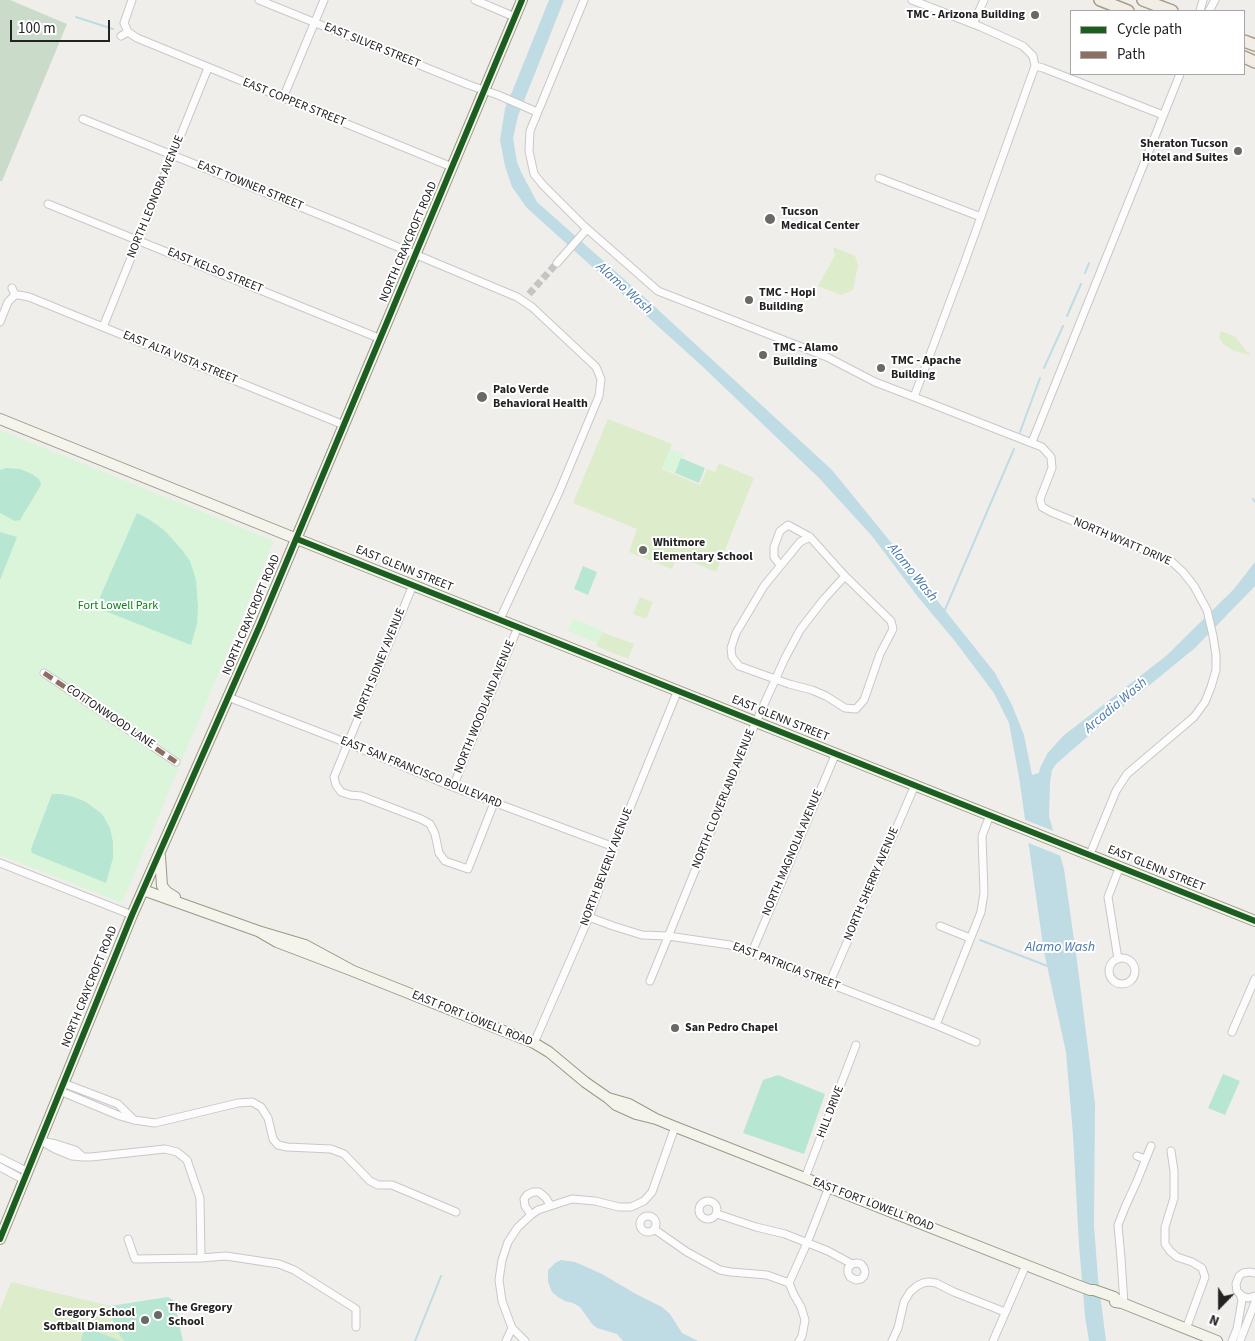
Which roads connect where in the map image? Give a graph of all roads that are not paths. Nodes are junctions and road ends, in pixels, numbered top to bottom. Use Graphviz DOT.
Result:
graph roads {
  1 [pos="132,0"];
  2 [pos="260,0"];
  3 [pos="324,0"];
  4 [pos="475,0"];
  5 [pos="522,0"];
  6 [pos="584,0"];
  7 [pos="912,0"];
  8 [pos="984,0"];
  9 [pos="1100,0"];
  10 [pos="1144,0"];
  11 [pos="1125,10"];
  12 [pos="1169,10"];
  13 [pos="515,16"];
  14 [pos="314,22"];
  15 [pos="973,24"];
  16 [pos="1035,66"];
  17 [pos="208,68"];
  18 [pos="1180,75"];
  19 [pos="484,90"];
  20 [pos="284,98"];
  21 [pos="538,112"];
  22 [pos="1163,115"];
  23 [pos="83,119"];
  24 [pos="173,155"];
  25 [pos="452,167"];
  26 [pos="879,178"];
  27 [pos="48,204"];
  28 [pos="981,217"];
  29 [pos="585,232"];
  30 [pos="139,240"];
  31 [pos="416,254"];
  32 [pos="557,263"];
  33 [pos="12,288"];
  34 [pos="530,294"];
  35 [pos="15,296"];
  36 [pos="523,301"];
  37 [pos="0,322"];
  38 [pos="103,327"];
  39 [pos="380,338"];
  40 [pos="914,397"];
  41 [pos="0,419"];
  42 [pos="344,425"];
  43 [pos="1032,442"];
  44 [pos="810,536"];
  45 [pos="297,539"];
  46 [pos="780,565"];
  47 [pos="845,576"];
  48 [pos="413,585"];
  49 [pos="500,619"];
  50 [pos="518,627"];
  51 [pos="44,673"];
  52 [pos="775,680"];
  53 [pos="678,690"];
  54 [pos="228,697"];
  55 [pos="756,722"];
  56 [pos="348,743"];
  57 [pos="836,753"];
  58 [pos="176,762"];
  59 [pos="915,785"];
  60 [pos="453,787"];
  61 [pos="494,803"];
  62 [pos="990,815"];
  63 [pos="614,847"];
  64 [pos="160,852"];
  65 [pos="1090,854"];
  66 [pos="0,863"];
  67 [pos="1120,866"];
  68 [pos="143,890"];
  69 [pos="186,905"];
  70 [pos="132,915"];
  71 [pos="589,917"];
  72 [pos="1255,921"];
  73 [pos="940,926"];
  74 [pos="668,936"];
  75 [pos="970,938"];
  76 [pos="752,952"];
  77 [pos="1118,959"];
  78 [pos="1255,978"];
  79 [pos="650,981"];
  80 [pos="829,984"];
  81 [pos="936,1025"];
  82 [pos="1232,1032"];
  83 [pos="976,1042"];
  84 [pos="534,1043"];
  85 [pos="856,1045"];
  86 [pos="61,1087"];
  87 [pos="675,1127"];
  88 [pos="40,1140"];
  89 [pos="1151,1146"];
  90 [pos="1171,1151"];
  91 [pos="1136,1156"];
  92 [pos="0,1158"];
  93 [pos="1146,1159"];
  94 [pos="0,1167"];
  95 [pos="26,1176"];
  96 [pos="805,1178"];
  97 [pos="829,1187"];
  98 [pos="550,1205"];
  99 [pos="456,1212"];
  100 [pos="716,1214"];
  101 [pos="531,1215"];
  102 [pos="654,1230"];
  103 [pos="128,1238"];
  104 [pos="0,1239"];
  105 [pos="806,1243"];
  106 [pos="201,1258"];
  107 [pos="852,1264"];
  108 [pos="1026,1265"];
  109 [pos="1253,1271"];
  110 [pos="789,1283"];
  111 [pos="1240,1294"];
  112 [pos="1255,1296"];
  113 [pos="1255,1302"];
  114 [pos="1123,1303"];
  115 [pos="1005,1312"];
  116 [pos="356,1327"];
  117 [pos="512,1328"];
  118 [pos="1186,1329"];
  119 [pos="506,1341"];
  120 [pos="525,1341"];
  121 [pos="799,1341"];
  122 [pos="892,1341"];
  123 [pos="993,1341"];
  124 [pos="1217,1341"];
  125 [pos="1232,1341"];
  126 [pos="1240,1341"];
  1 -- 17 [label="street, EAST COPPER STREET"];
  2 -- 14 [label="street, EAST SILVER STREET"];
  3 -- 14 [label="street"];
  4 -- 13 [label="street"];
  5 -- 13 [label="street, NORTH CRAYCROFT ROAD"];
  6 -- 21 [label="street, NORTH WYATT DRIVE"];
  7 -- 15 [label="street"];
  8 -- 15 [label="street"];
  9 -- 11 [label="main road"];
  10 -- 12 [label="main road"];
  13 -- 19 [label="street, NORTH CRAYCROFT ROAD"];
  14 -- 19 [label="street, EAST SILVER STREET"];
  14 -- 20 [label="street"];
  15 -- 16 [label="street"];
  16 -- 22 [label="street"];
  16 -- 28 [label="street"];
  17 -- 20 [label="street, EAST COPPER STREET"];
  17 -- 24 [label="street, NORTH LEONORA AVENUE"];
  18 -- 22 [label="street"];
  19 -- 21 [label="street, EAST SILVER STREET"];
  19 -- 25 [label="street, NORTH CRAYCROFT ROAD"];
  20 -- 25 [label="street, EAST COPPER STREET"];
  21 -- 29 [label="street, NORTH WYATT DRIVE"];
  22 -- 43 [label="street"];
  23 -- 24 [label="street, EAST TOWNER STREET"];
  24 -- 30 [label="street, NORTH LEONORA AVENUE"];
  24 -- 31 [label="street, EAST TOWNER STREET"];
  25 -- 31 [label="street, NORTH CRAYCROFT ROAD"];
  26 -- 28 [label="street"];
  27 -- 30 [label="street, EAST KELSO STREET"];
  28 -- 40 [label="street"];
  29 -- 32 [label="street"];
  29 -- 40 [label="street, NORTH WYATT DRIVE"];
  30 -- 38 [label="street, NORTH LEONORA AVENUE"];
  30 -- 39 [label="street, EAST KELSO STREET"];
  31 -- 36 [label="street, EAST TOWNER STREET"];
  31 -- 39 [label="street, NORTH CRAYCROFT ROAD"];
  33 -- 35 [label="street"];
  34 -- 36 [label="street"];
  35 -- 37 [label="street"];
  35 -- 38 [label="street, EAST ALTA VISTA STREET"];
  36 -- 49 [label="street, EAST TOWNER STREET"];
  38 -- 42 [label="street, EAST ALTA VISTA STREET"];
  39 -- 42 [label="street, NORTH CRAYCROFT ROAD"];
  40 -- 43 [label="street, NORTH WYATT DRIVE"];
  41 -- 45 [label="street, EAST GLENN STREET"];
  42 -- 45 [label="street, NORTH CRAYCROFT ROAD"];
  43 -- 65 [label="street, NORTH WYATT DRIVE"];
  44 -- 46 [label="street"];
  44 -- 46 [label="street"];
  44 -- 47 [label="street"];
  45 -- 48 [label="street, EAST GLENN STREET"];
  45 -- 54 [label="street, NORTH CRAYCROFT ROAD"];
  46 -- 52 [label="street"];
  47 -- 52 [label="street, NORTH CLOVERLAND AVENUE"];
  47 -- 52 [label="street"];
  48 -- 49 [label="street, EAST GLENN STREET"];
  48 -- 56 [label="street, NORTH SIDNEY AVENUE"];
  49 -- 50 [label="street, EAST GLENN STREET"];
  50 -- 53 [label="street, EAST GLENN STREET"];
  50 -- 60 [label="street, NORTH WOODLAND AVENUE"];
  51 -- 58 [label="street, COTTONWOOD LANE"];
  52 -- 55 [label="street, NORTH CLOVERLAND AVENUE"];
  53 -- 55 [label="street, EAST GLENN STREET"];
  53 -- 63 [label="street, NORTH BEVERLY AVENUE"];
  54 -- 56 [label="street, EAST SAN FRANCISCO BOULEVARD"];
  54 -- 64 [label="street, NORTH CRAYCROFT ROAD"];
  55 -- 57 [label="street, EAST GLENN STREET"];
  55 -- 74 [label="street, NORTH CLOVERLAND AVENUE"];
  56 -- 60 [label="street, EAST SAN FRANCISCO BOULEVARD"];
  56 -- 61 [label="street, NORTH SIDNEY AVENUE"];
  57 -- 59 [label="street, EAST GLENN STREET"];
  57 -- 76 [label="street, NORTH MAGNOLIA AVENUE"];
  59 -- 62 [label="street, EAST GLENN STREET"];
  59 -- 80 [label="street, NORTH SHERRY AVENUE"];
  60 -- 61 [label="street, EAST SAN FRANCISCO BOULEVARD"];
  61 -- 63 [label="street, EAST SAN FRANCISCO BOULEVARD"];
  62 -- 65 [label="street, EAST GLENN STREET"];
  62 -- 75 [label="street"];
  63 -- 71 [label="street, NORTH BEVERLY AVENUE"];
  64 -- 68 [label="street, NORTH CRAYCROFT ROAD"];
  64 -- 69 [label="street"];
  65 -- 67 [label="street, EAST GLENN STREET"];
  66 -- 70 [label="street"];
  67 -- 72 [label="street, EAST GLENN STREET"];
  67 -- 77 [label="street"];
  68 -- 69 [label="street, EAST FORT LOWELL ROAD"];
  68 -- 70 [label="street, NORTH CRAYCROFT ROAD"];
  69 -- 84 [label="street, EAST FORT LOWELL ROAD"];
  70 -- 86 [label="street, NORTH CRAYCROFT ROAD"];
  71 -- 74 [label="street, EAST PATRICIA STREET"];
  71 -- 84 [label="street, NORTH BEVERLY AVENUE"];
  73 -- 75 [label="street"];
  74 -- 76 [label="street, EAST PATRICIA STREET"];
  74 -- 79 [label="street, NORTH CLOVERLAND AVENUE"];
  75 -- 81 [label="street"];
  76 -- 80 [label="street, EAST PATRICIA STREET"];
  78 -- 82 [label="street"];
  80 -- 81 [label="street, EAST PATRICIA STREET"];
  81 -- 83 [label="street, EAST PATRICIA STREET"];
  84 -- 87 [label="street, EAST FORT LOWELL ROAD"];
  85 -- 96 [label="street, HILL DRIVE"];
  86 -- 88 [label="street, NORTH CRAYCROFT ROAD"];
  86 -- 99 [label="street"];
  87 -- 96 [label="street, EAST FORT LOWELL ROAD"];
  87 -- 98 [label="street"];
  88 -- 95 [label="street, NORTH CRAYCROFT ROAD"];
  88 -- 106 [label="street"];
  89 -- 93 [label="street"];
  90 -- 118 [label="street"];
  91 -- 93 [label="street"];
  92 -- 95 [label="street"];
  93 -- 114 [label="street"];
  94 -- 95 [label="street"];
  95 -- 104 [label="street, NORTH CRAYCROFT ROAD"];
  96 -- 97 [label="street, EAST FORT LOWELL ROAD"];
  97 -- 105 [label="street"];
  97 -- 108 [label="street, EAST FORT LOWELL ROAD"];
  98 -- 101 [label="street"];
  98 -- 101 [label="street"];
  100 -- 105 [label="street"];
  101 -- 117 [label="street"];
  102 -- 110 [label="street"];
  103 -- 106 [label="street"];
  105 -- 107 [label="street"];
  105 -- 110 [label="street"];
  106 -- 116 [label="street"];
  108 -- 114 [label="street, EAST FORT LOWELL ROAD"];
  108 -- 115 [label="street"];
  109 -- 111 [label="street"];
  110 -- 121 [label="street"];
  111 -- 112 [label="street"];
  111 -- 125 [label="street"];
  113 -- 126 [label="street"];
  114 -- 118 [label="street, EAST FORT LOWELL ROAD"];
  115 -- 122 [label="street"];
  115 -- 123 [label="street"];
  117 -- 119 [label="street"];
  117 -- 120 [label="street"];
  118 -- 124 [label="street, EAST FORT LOWELL ROAD"];
}
